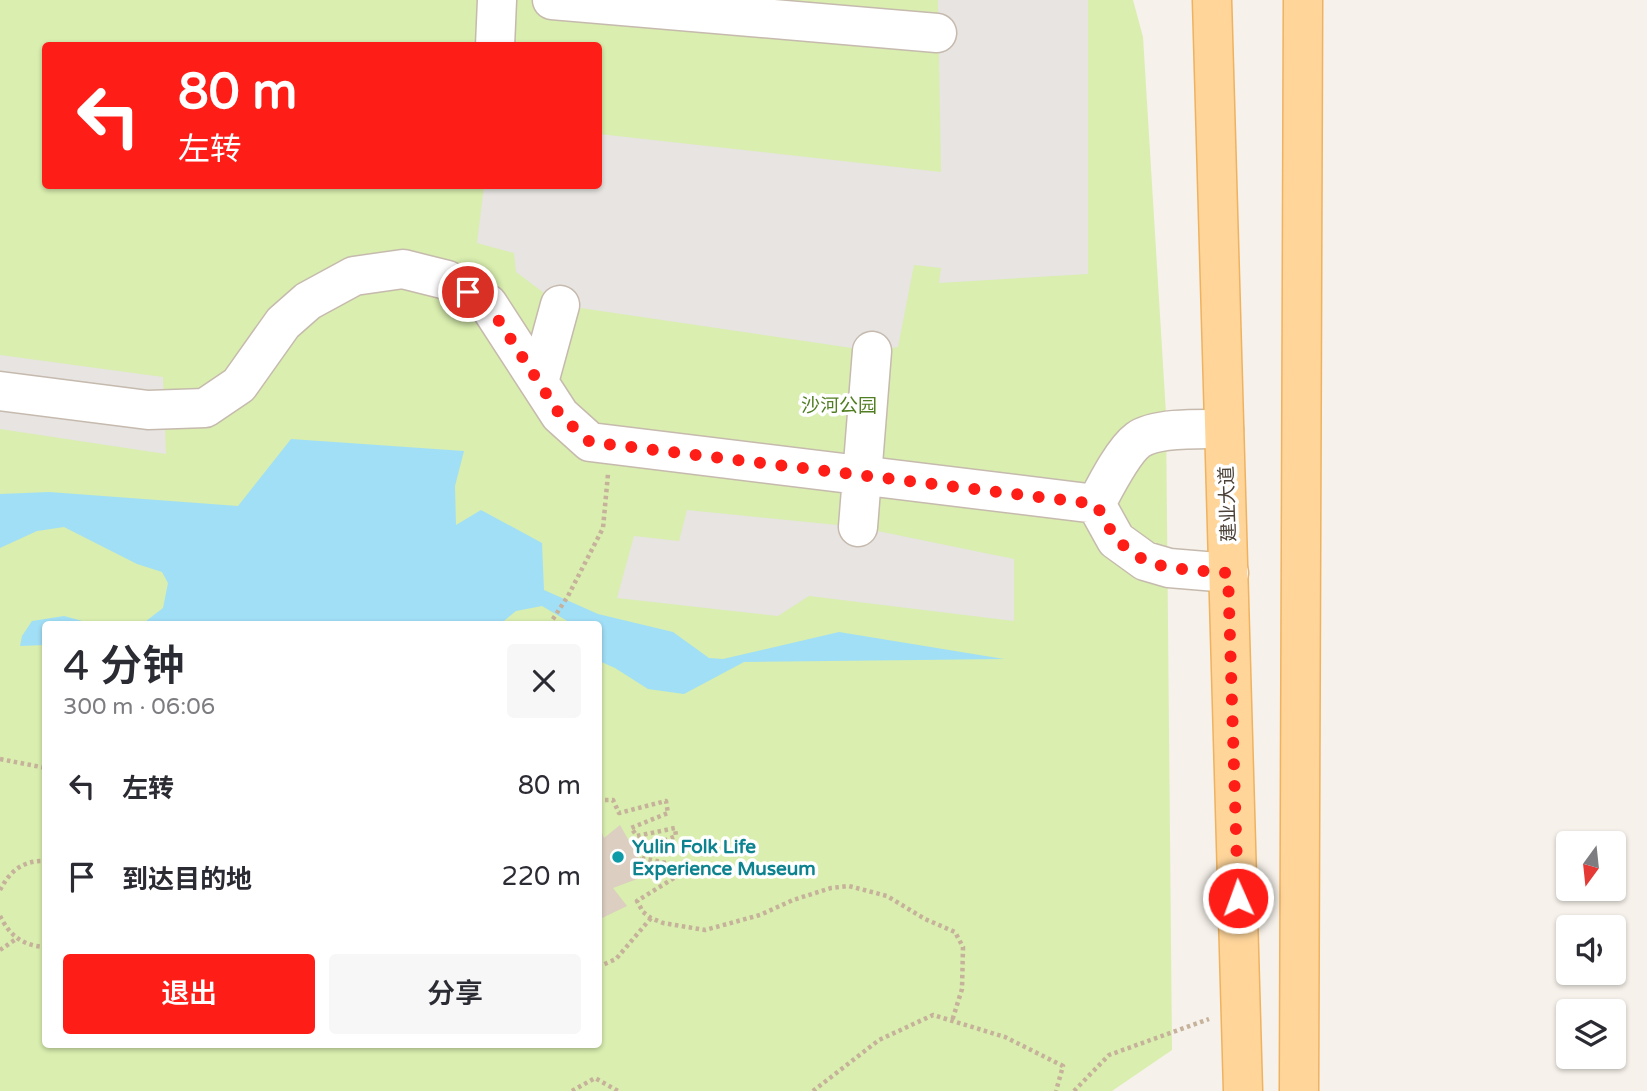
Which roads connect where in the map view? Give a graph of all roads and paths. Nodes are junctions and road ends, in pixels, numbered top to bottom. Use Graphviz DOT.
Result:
graph roads {
  1 [pos="497,0"];
  2 [pos="551,0"];
  3 [pos="1212,0"];
  4 [pos="1303,0"];
  5 [pos="937,33"];
  6 [pos="495,42"];
  7 [pos="560,304"];
  8 [pos="872,351"];
  9 [pos="539,382"];
  10 [pos="0,391"];
  11 [pos="1224,429"];
  12 [pos="611,445"];
  13 [pos="863,476"];
  14 [pos="1096,504"];
  15 [pos="858,527"];
  16 [pos="1228,573"];
  17 [pos="552,621"];
  18 [pos="0,759"];
  19 [pos="42,767"];
  20 [pos="602,800"];
  21 [pos="42,861"];
  22 [pos="0,890"];
  23 [pos="0,916"];
  24 [pos="651,918"];
  25 [pos="16,939"];
  26 [pos="42,947"];
  27 [pos="0,950"];
  28 [pos="602,965"];
  29 [pos="1241,1007"];
  30 [pos="952,1021"];
  31 [pos="572,1091"];
  32 [pos="618,1091"];
  33 [pos="813,1091"];
  34 [pos="1056,1091"];
  35 [pos="1074,1091"];
  36 [pos="1243,1091"];
  37 [pos="1299,1091"];
  1 -- 6 [label="lane"];
  2 -- 5 [label="lane"];
  3 -- 11 [label="main road, 建业大道"];
  4 -- 37 [label="main road"];
  7 -- 9 [label="lane"];
  8 -- 13 [label="lane"];
  9 -- 10 [label="lane"];
  9 -- 12 [label="lane"];
  11 -- 14 [label="lane"];
  11 -- 16 [label="main road, 建业大道"];
  12 -- 13 [label="lane"];
  12 -- 17 [label="path"];
  13 -- 14 [label="lane"];
  13 -- 15 [label="lane"];
  14 -- 16 [label="lane"];
  16 -- 29 [label="main road, 建业大道"];
  18 -- 19 [label="path"];
  20 -- 24 [label="path"];
  21 -- 22 [label="path"];
  23 -- 25 [label="path"];
  24 -- 28 [label="path"];
  24 -- 30 [label="path"];
  25 -- 26 [label="path"];
  25 -- 27 [label="path"];
  29 -- 35 [label="path"];
  29 -- 36 [label="main road, 建业大道"];
  30 -- 33 [label="path"];
  30 -- 34 [label="path"];
  31 -- 32 [label="path"];
}
